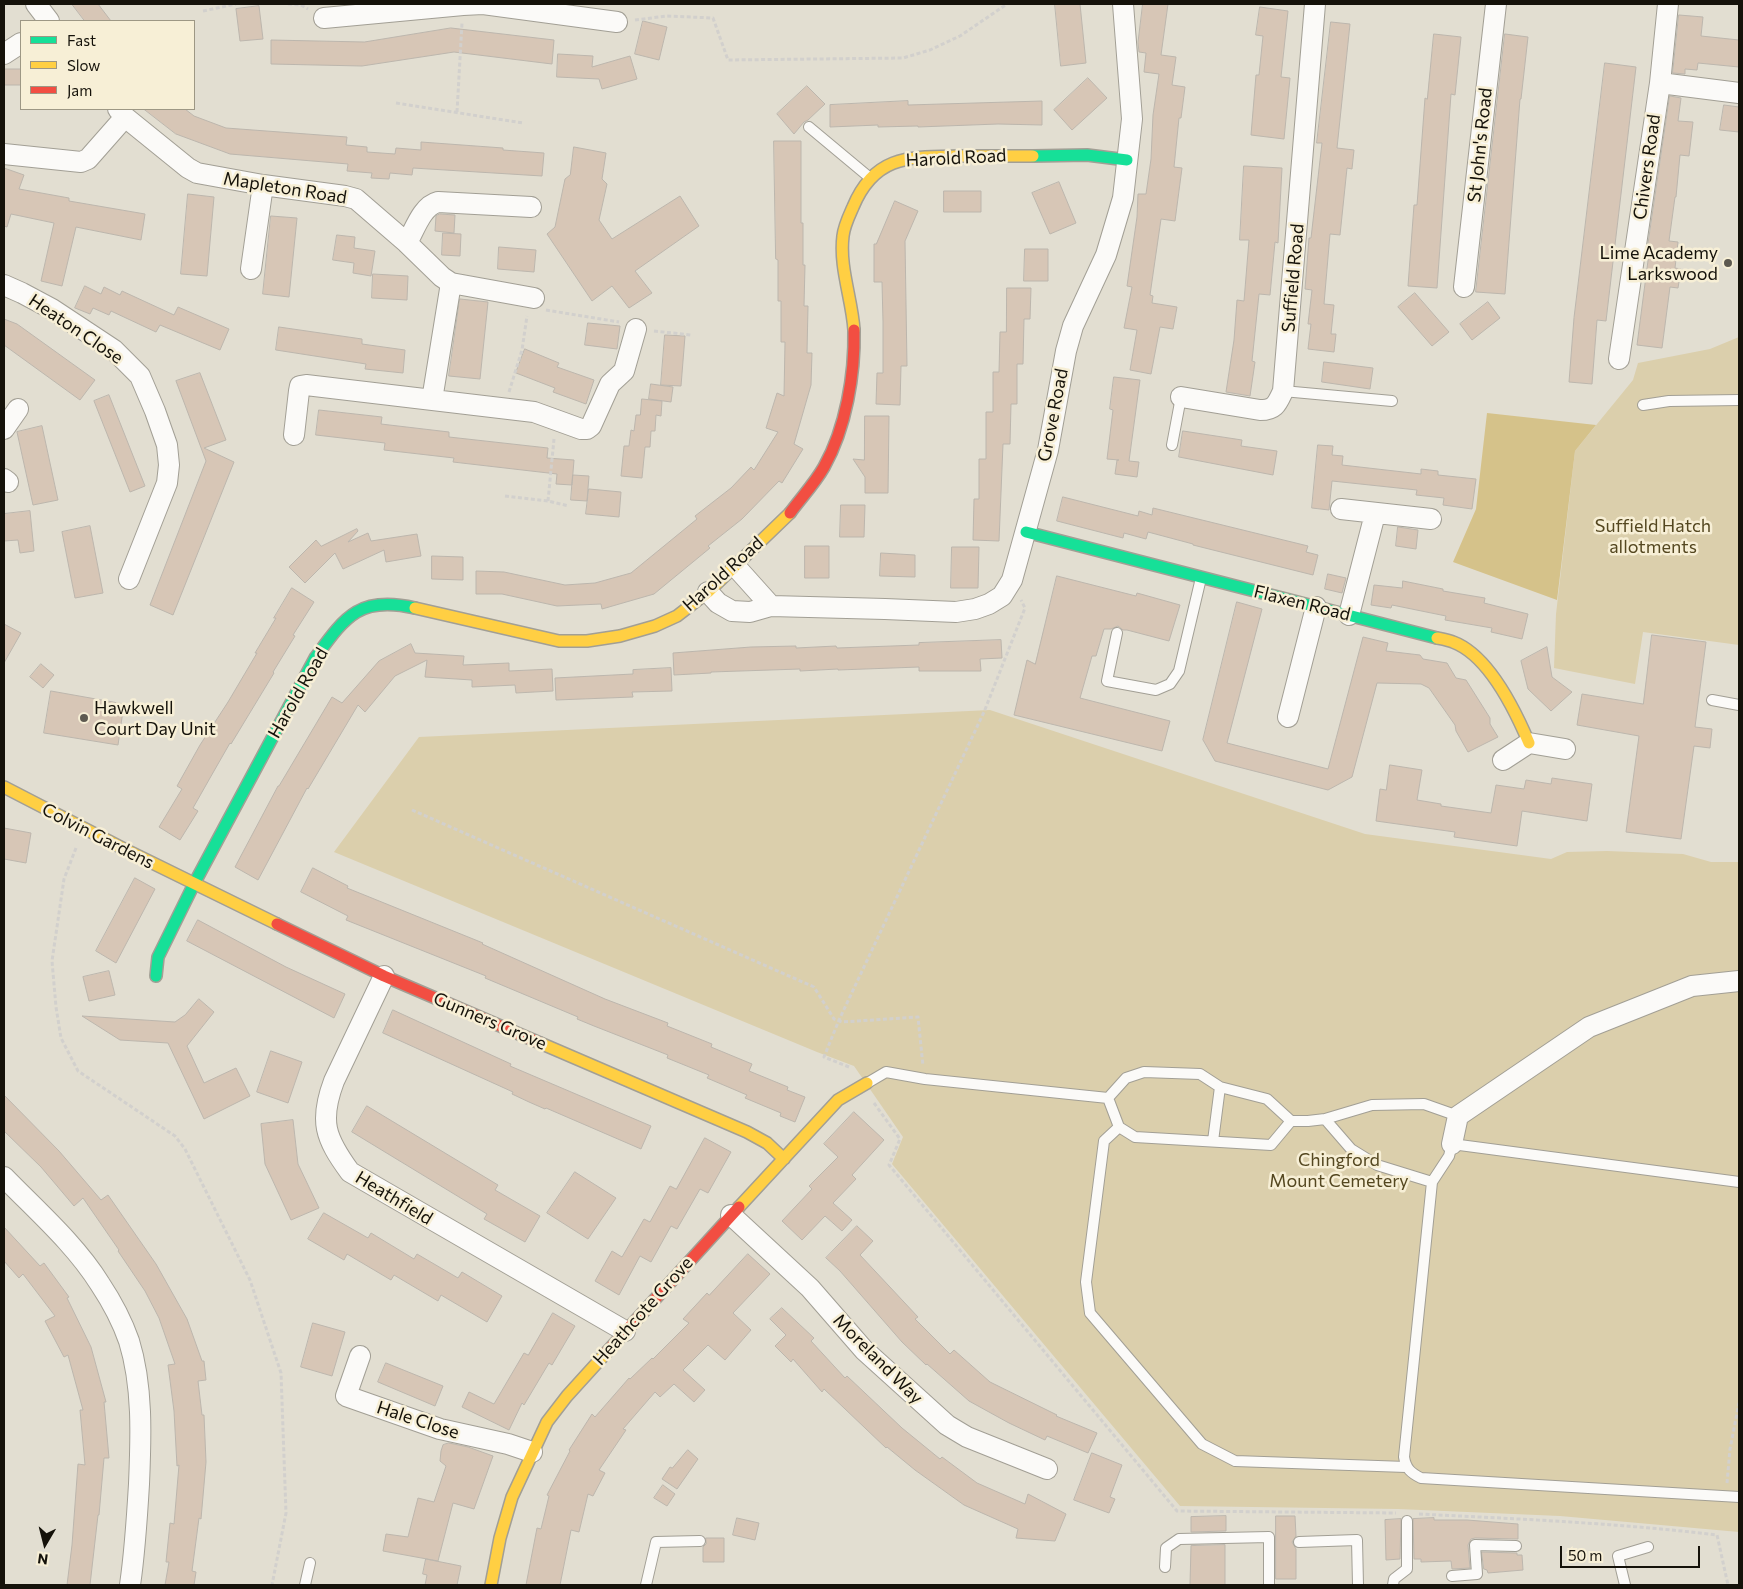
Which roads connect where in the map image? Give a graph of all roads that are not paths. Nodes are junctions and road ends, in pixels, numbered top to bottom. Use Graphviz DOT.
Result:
graph roads {
  1 [pos="36,4"];
  2 [pos="483,4"];
  3 [pos="1123,4"];
  4 [pos="1315,4"];
  5 [pos="1496,4"];
  6 [pos="1668,4"];
  7 [pos="463,5"];
  8 [pos="324,18"];
  9 [pos="48,20"];
  10 [pos="617,22"];
  11 [pos="20,44"];
  12 [pos="4,54"];
  13 [pos="1660,83"];
  14 [pos="1739,93"];
  15 [pos="121,113"];
  16 [pos="809,127"];
  17 [pos="4,154"];
  18 [pos="1127,160"];
  19 [pos="870,178"];
  20 [pos="263,185"];
  21 [pos="531,207"];
  22 [pos="407,243"];
  23 [pos="251,269"];
  24 [pos="451,282"];
  25 [pos="4,285"];
  26 [pos="1464,287"];
  27 [pos="530,301"];
  28 [pos="636,329"];
  29 [pos="1619,359"];
  30 [pos="1283,391"];
  31 [pos="1181,398"];
  32 [pos="432,400"];
  33 [pos="1739,400"];
  34 [pos="1392,401"];
  35 [pos="1643,404"];
  36 [pos="18,409"];
  37 [pos="4,429"];
  38 [pos="294,435"];
  39 [pos="1172,445"];
  40 [pos="1341,509"];
  41 [pos="1375,514"];
  42 [pos="1431,519"];
  43 [pos="1026,532"];
  44 [pos="736,567"];
  45 [pos="1201,577"];
  46 [pos="130,579"];
  47 [pos="708,592"];
  48 [pos="771,606"];
  49 [pos="1316,607"];
  50 [pos="1349,615"];
  51 [pos="1117,633"];
  52 [pos="1712,700"];
  53 [pos="1739,704"];
  54 [pos="1288,717"];
  55 [pos="1529,743"];
  56 [pos="1565,750"];
  57 [pos="1502,760"];
  58 [pos="4,787"];
  59 [pos="194,884"];
  60 [pos="156,976"];
  61 [pos="384,976"];
  62 [pos="1739,981"];
  63 [pos="864,1085"];
  64 [pos="1220,1087"];
  65 [pos="1108,1098"];
  66 [pos="1458,1116"];
  67 [pos="1325,1119"];
  68 [pos="1291,1121"];
  69 [pos="1119,1127"];
  70 [pos="1213,1142"];
  71 [pos="1452,1144"];
  72 [pos="784,1159"];
  73 [pos="4,1178"];
  74 [pos="1432,1182"];
  75 [pos="1739,1182"];
  76 [pos="731,1215"];
  77 [pos="625,1331"];
  78 [pos="360,1356"];
  79 [pos="532,1452"];
  80 [pos="1406,1467"];
  81 [pos="1047,1469"];
  82 [pos="1739,1497"];
  83 [pos="1407,1516"];
  84 [pos="700,1541"];
  85 [pos="1299,1542"];
  86 [pos="1516,1546"];
  87 [pos="1648,1547"];
  88 [pos="310,1563"];
  89 [pos="1165,1567"];
  90 [pos="1477,1574"];
  91 [pos="1452,1576"];
  92 [pos="130,1585"];
  93 [pos="305,1585"];
  94 [pos="491,1585"];
  95 [pos="646,1585"];
  96 [pos="1269,1585"];
  97 [pos="1358,1585"];
  98 [pos="1394,1585"];
  99 [pos="1479,1585"];
  100 [pos="1625,1585"];
  1 -- 9 [label="street"];
  2 -- 7 [label="street"];
  2 -- 10 [label="street"];
  3 -- 18 [label="street, Grove Road"];
  4 -- 30 [label="street, Suffield Road"];
  5 -- 26 [label="street, St John's Road"];
  6 -- 13 [label="street, Chivers Road"];
  7 -- 8 [label="street"];
  11 -- 12 [label="street"];
  13 -- 14 [label="street"];
  13 -- 29 [label="street, Chivers Road"];
  15 -- 17 [label="street"];
  15 -- 20 [label="street, Mapleton Road"];
  16 -- 19 [label="lane"];
  18 -- 19 [label="street, Harold Road"];
  18 -- 43 [label="street, Grove Road"];
  19 -- 44 [label="street, Harold Road"];
  20 -- 22 [label="street, Mapleton Road"];
  20 -- 23 [label="street"];
  21 -- 22 [label="street"];
  22 -- 24 [label="street, Mapleton Road"];
  24 -- 27 [label="street, Mapleton Road"];
  24 -- 32 [label="street"];
  25 -- 46 [label="street, Heaton Close"];
  28 -- 32 [label="street"];
  30 -- 31 [label="street"];
  30 -- 34 [label="lane"];
  31 -- 39 [label="lane"];
  32 -- 38 [label="street"];
  33 -- 35 [label="lane"];
  36 -- 37 [label="street"];
  40 -- 41 [label="street"];
  41 -- 42 [label="street"];
  41 -- 50 [label="street"];
  43 -- 45 [label="street, Flaxen Road"];
  43 -- 48 [label="street, Grove Road"];
  44 -- 47 [label="street, Harold Road"];
  44 -- 48 [label="street"];
  45 -- 49 [label="street, Flaxen Road"];
  45 -- 51 [label="lane"];
  47 -- 48 [label="street, Grove Road"];
  47 -- 59 [label="street, Harold Road"];
  49 -- 50 [label="street, Flaxen Road"];
  49 -- 54 [label="street"];
  50 -- 55 [label="street, Flaxen Road"];
  52 -- 53 [label="lane"];
  55 -- 56 [label="street"];
  55 -- 57 [label="street"];
  58 -- 59 [label="street, Colvin Gardens"];
  59 -- 60 [label="street, Harold Road"];
  59 -- 61 [label="street, Gunners Grove"];
  61 -- 72 [label="street, Gunners Grove"];
  61 -- 77 [label="street, Heathfield"];
  62 -- 66 [label="street"];
  63 -- 65 [label="lane"];
  63 -- 72 [label="street, Heathcote Grove"];
  64 -- 65 [label="lane"];
  64 -- 68 [label="lane"];
  64 -- 70 [label="lane"];
  65 -- 69 [label="lane"];
  66 -- 67 [label="lane"];
  66 -- 71 [label="street"];
  67 -- 68 [label="lane"];
  67 -- 74 [label="lane"];
  68 -- 70 [label="lane"];
  69 -- 70 [label="lane"];
  69 -- 80 [label="lane"];
  71 -- 74 [label="lane"];
  71 -- 75 [label="lane"];
  72 -- 76 [label="street, Heathcote Grove"];
  73 -- 92 [label="street"];
  74 -- 80 [label="lane"];
  76 -- 77 [label="street, Heathcote Grove"];
  76 -- 81 [label="street, Moreland Way"];
  77 -- 79 [label="street, Heathcote Grove"];
  78 -- 79 [label="street, Hale Close"];
  79 -- 94 [label="street, Heathcote Grove"];
  80 -- 82 [label="lane"];
  83 -- 98 [label="lane"];
  84 -- 95 [label="lane"];
  85 -- 97 [label="lane"];
  86 -- 90 [label="lane"];
  87 -- 100 [label="lane"];
  88 -- 93 [label="lane"];
  89 -- 96 [label="lane"];
  90 -- 91 [label="lane"];
  90 -- 99 [label="lane"];
}
